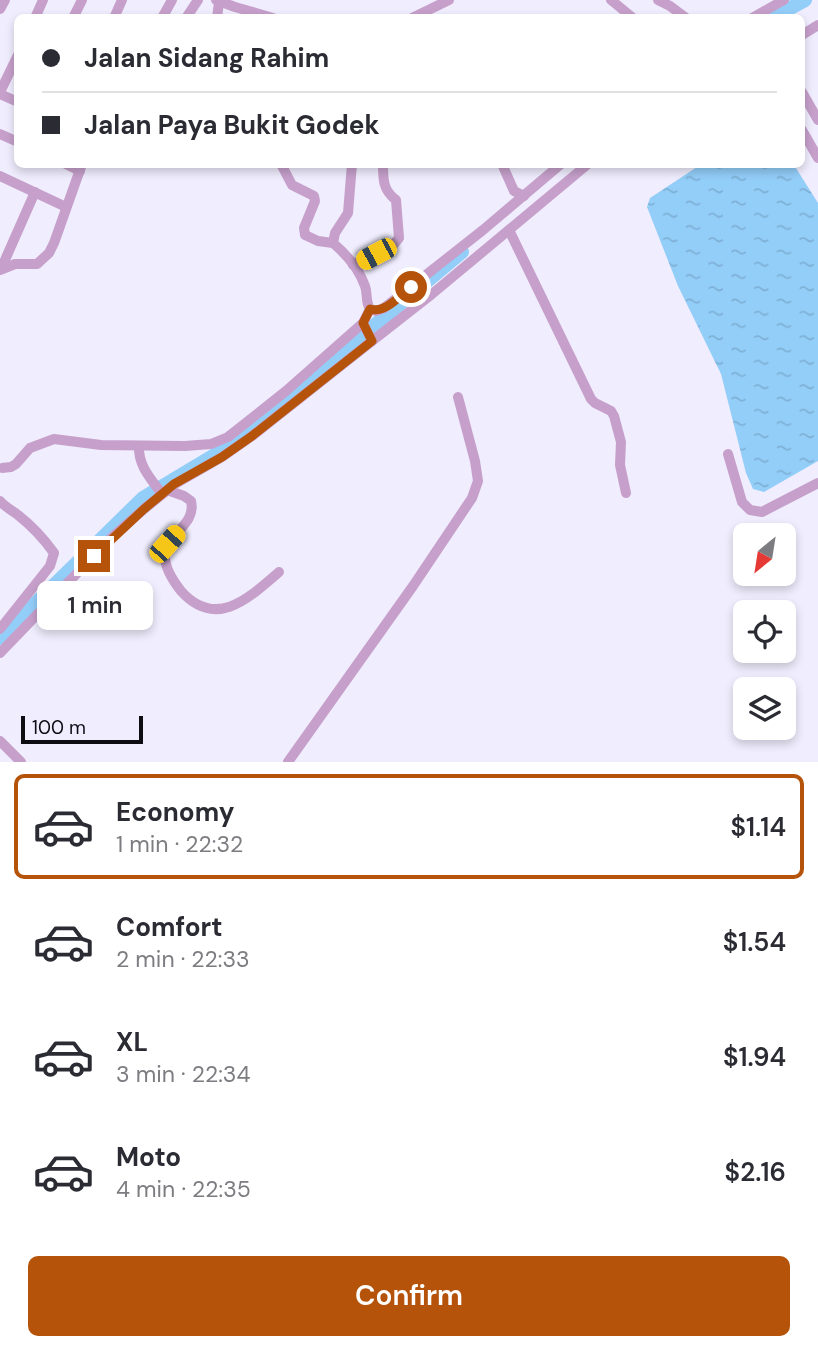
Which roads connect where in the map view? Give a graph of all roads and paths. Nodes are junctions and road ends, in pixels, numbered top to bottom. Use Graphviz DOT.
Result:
graph roads {
  1 [pos="5,0"];
  2 [pos="611,0"];
  3 [pos="658,0"];
  4 [pos="784,0"];
  5 [pos="218,1"];
  6 [pos="444,3"];
  7 [pos="0,9"];
  8 [pos="254,14"];
  9 [pos="421,14"];
  10 [pos="628,14"];
  11 [pos="681,14"];
  12 [pos="759,14"];
  13 [pos="14,63"];
  14 [pos="0,93"];
  15 [pos="805,97"];
  16 [pos="818,120"];
  17 [pos="806,145"];
  18 [pos="818,158"];
  19 [pos="81,168"];
  20 [pos="283,168"];
  21 [pos="352,168"];
  22 [pos="383,168"];
  23 [pos="504,168"];
  24 [pos="556,168"];
  25 [pos="583,168"];
  26 [pos="0,177"];
  27 [pos="35,192"];
  28 [pos="524,196"];
  29 [pos="66,207"];
  30 [pos="509,230"];
  31 [pos="333,243"];
  32 [pos="353,265"];
  33 [pos="0,269"];
  34 [pos="366,317"];
  35 [pos="372,340"];
  36 [pos="458,397"];
  37 [pos="138,450"];
  38 [pos="728,454"];
  39 [pos="1,467"];
  40 [pos="818,483"];
  41 [pos="160,490"];
  42 [pos="626,493"];
  43 [pos="0,501"];
  44 [pos="279,572"];
  45 [pos="0,629"];
  46 [pos="0,653"];
  47 [pos="0,741"];
  48 [pos="21,762"];
  49 [pos="288,762"];
  1 -- 7 [label="street"];
  2 -- 10 [label="street"];
  3 -- 11 [label="street"];
  4 -- 12 [label="street"];
  5 -- 8 [label="street"];
  6 -- 9 [label="street"];
  13 -- 14 [label="street"];
  15 -- 16 [label="street"];
  17 -- 18 [label="street"];
  19 -- 29 [label="street"];
  20 -- 31 [label="street"];
  21 -- 31 [label="street"];
  22 -- 32 [label="street"];
  23 -- 28 [label="street"];
  24 -- 28 [label="street"];
  25 -- 30 [label="street"];
  26 -- 27 [label="street"];
  27 -- 29 [label="street"];
  27 -- 33 [label="street"];
  28 -- 34 [label="street"];
  29 -- 33 [label="street"];
  30 -- 35 [label="street"];
  30 -- 42 [label="street"];
  31 -- 32 [label="street"];
  32 -- 34 [label="street"];
  34 -- 35 [label="street"];
  34 -- 37 [label="street"];
  35 -- 41 [label="street"];
  36 -- 49 [label="street"];
  37 -- 39 [label="street"];
  37 -- 41 [label="street"];
  38 -- 40 [label="street"];
  41 -- 44 [label="street"];
  41 -- 46 [label="street"];
  43 -- 45 [label="street"];
  47 -- 48 [label="street"];
}
